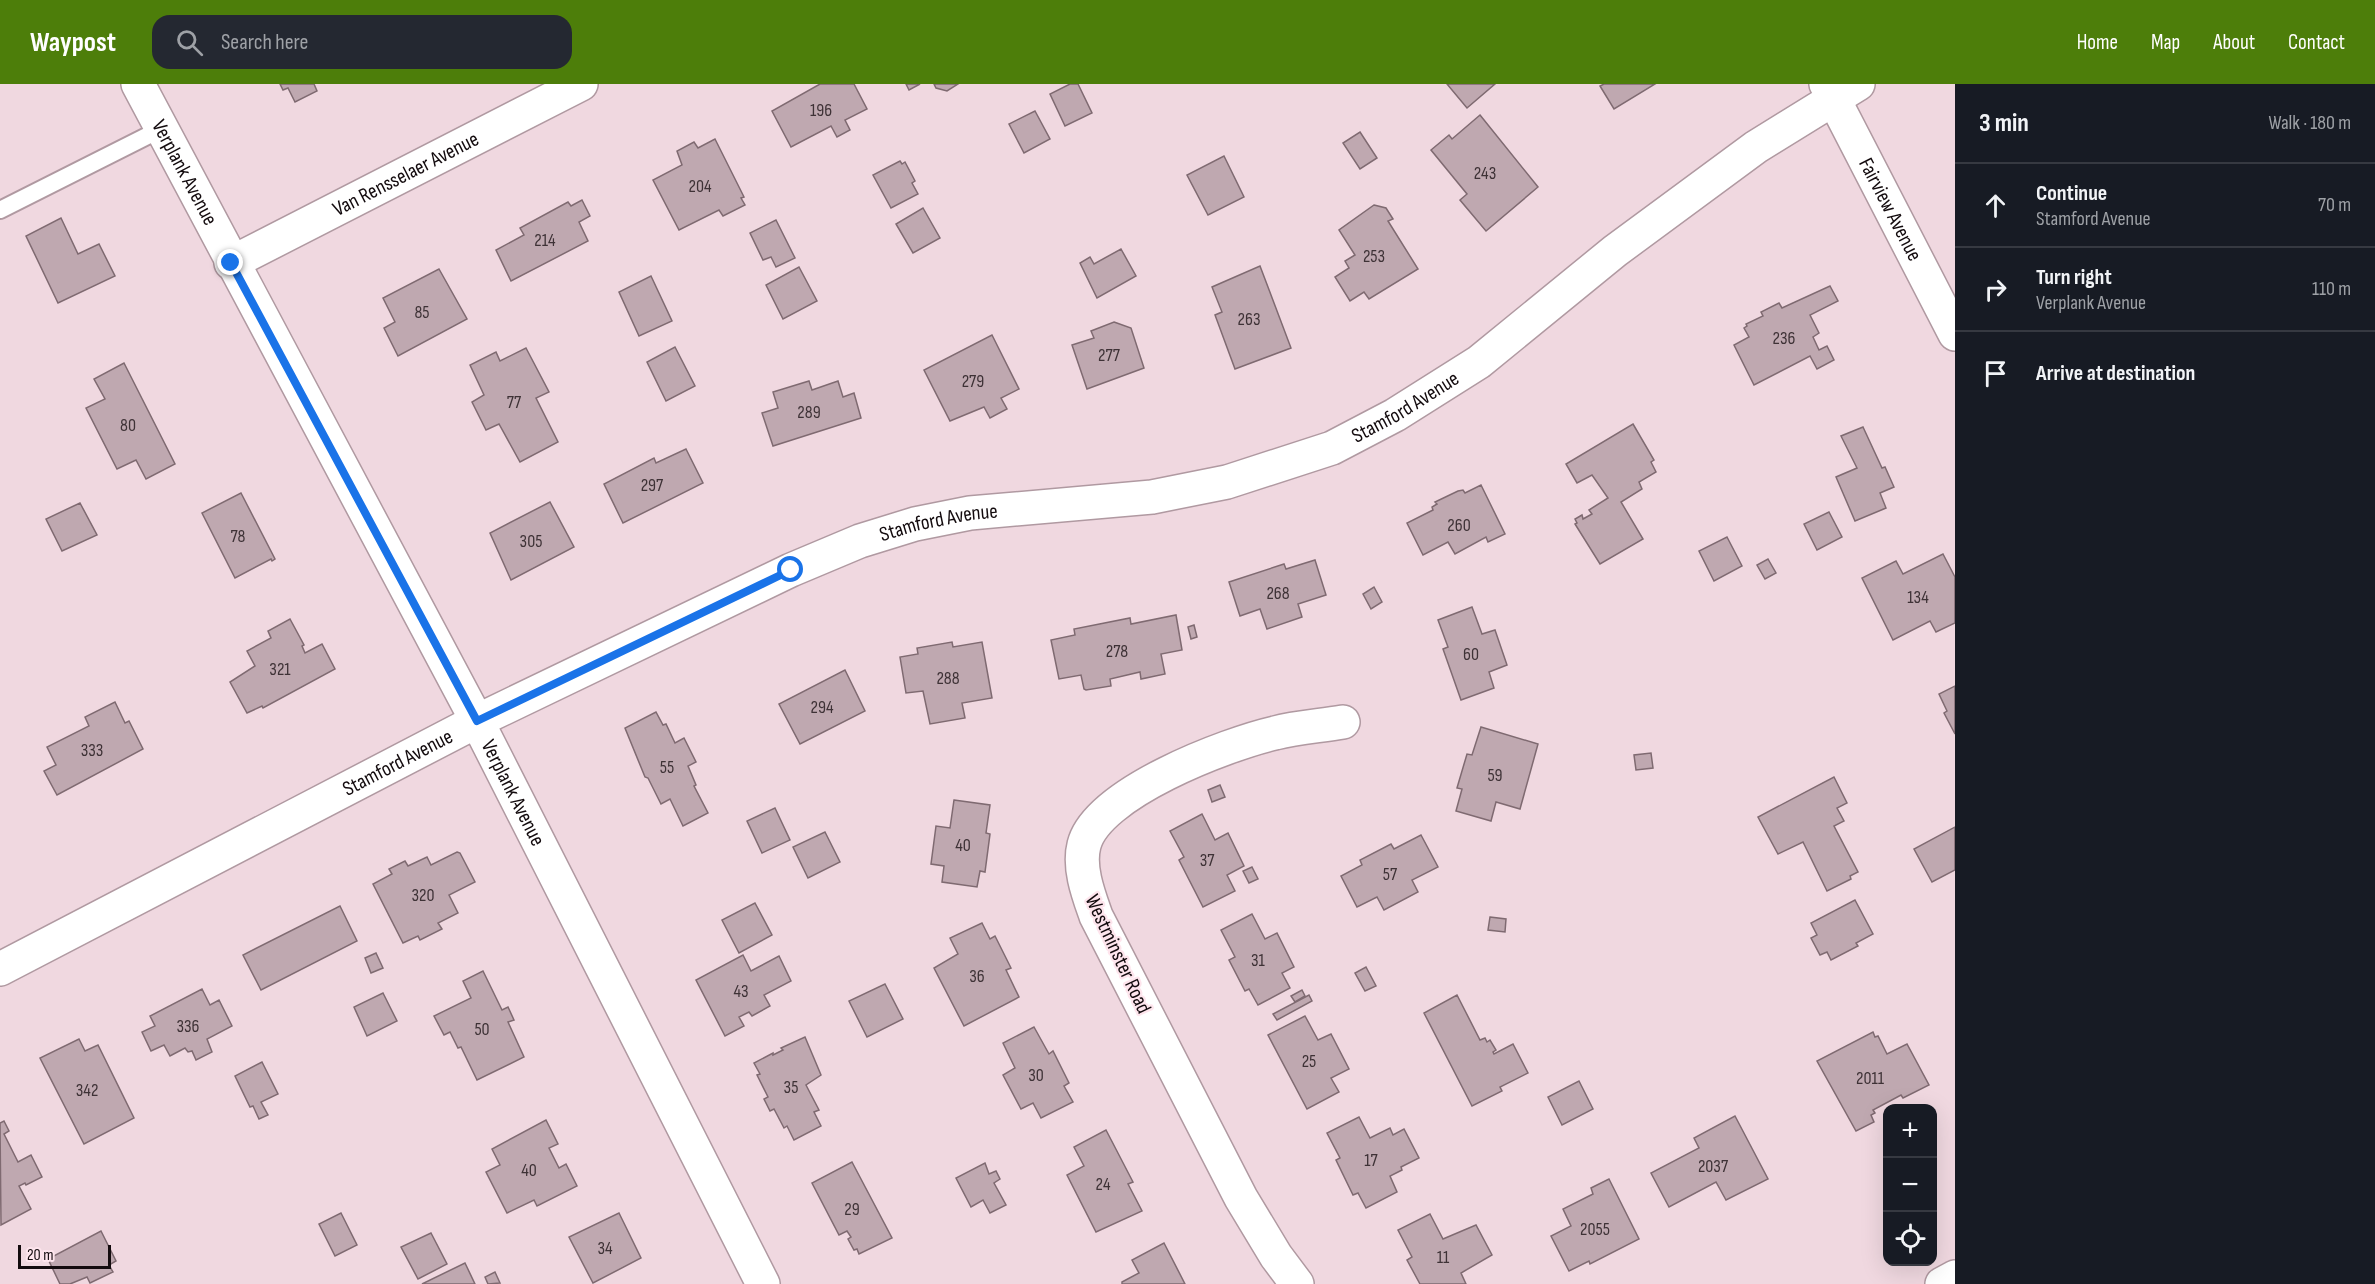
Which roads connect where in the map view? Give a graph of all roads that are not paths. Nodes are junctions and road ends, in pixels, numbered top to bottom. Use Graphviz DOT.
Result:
graph roads {
  1 [pos="138,84"];
  2 [pos="581,84"];
  3 [pos="1839,89"];
  4 [pos="161,129"];
  5 [pos="0,210"];
  6 [pos="231,263"];
  7 [pos="1955,334"];
  8 [pos="477,721"];
  9 [pos="1343,722"];
  10 [pos="0,969"];
  11 [pos="1955,1277"];
  12 [pos="764,1284"];
  13 [pos="1297,1284"];
  14 [pos="1942,1284"];
  1 -- 4 [label="street, Verplank Avenue"];
  2 -- 6 [label="street, Van Rensselaer Avenue"];
  3 -- 7 [label="street, Fairview Avenue"];
  3 -- 8 [label="street, Stamford Avenue"];
  4 -- 5 [label="lane"];
  4 -- 6 [label="street, Verplank Avenue"];
  6 -- 8 [label="street, Verplank Avenue"];
  8 -- 10 [label="street, Stamford Avenue"];
  8 -- 12 [label="street, Verplank Avenue"];
  9 -- 13 [label="street, Westminster Road"];
  11 -- 14 [label="street"];
}
